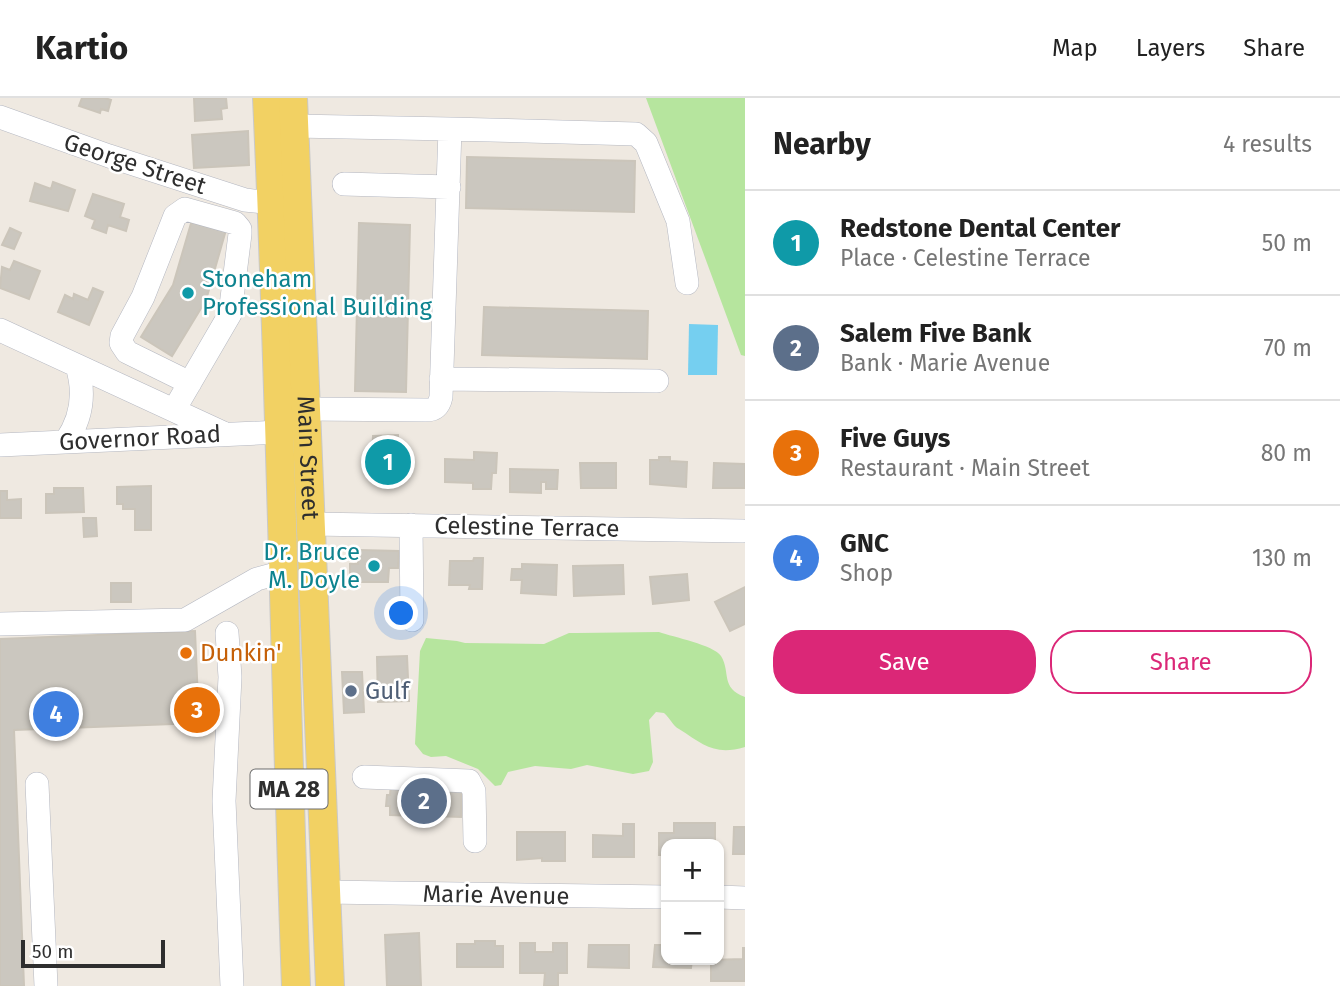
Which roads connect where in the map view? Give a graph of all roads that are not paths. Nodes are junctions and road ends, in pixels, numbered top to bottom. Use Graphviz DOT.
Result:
graph roads {
  1 [pos="267,98"];
  2 [pos="293,98"];
  3 [pos="0,117"];
  4 [pos="294,126"];
  5 [pos="450,129"];
  6 [pos="344,184"];
  7 [pos="449,187"];
  8 [pos="272,203"];
  9 [pos="687,283"];
  10 [pos="0,330"];
  11 [pos="76,366"];
  12 [pos="442,379"];
  13 [pos="657,381"];
  14 [pos="190,383"];
  15 [pos="174,410"];
  16 [pos="306,410"];
  17 [pos="280,432"];
  18 [pos="227,434"];
  19 [pos="66,441"];
  20 [pos="0,445"];
  21 [pos="311,524"];
  22 [pos="411,525"];
  23 [pos="743,531"];
  24 [pos="283,572"];
  25 [pos="412,620"];
  26 [pos="0,624"];
  27 [pos="227,634"];
  28 [pos="364,777"];
  29 [pos="37,784"];
  30 [pos="475,841"];
  31 [pos="325,892"];
  32 [pos="661,897"];
  33 [pos="724,897"];
  34 [pos="745,898"];
  35 [pos="46,986"];
  36 [pos="232,986"];
  37 [pos="296,986"];
  38 [pos="330,986"];
  1 -- 8 [label="main road, Main Street / MA 28"];
  2 -- 4 [label="main road, Main Street / MA 28"];
  3 -- 8 [label="street, George Street"];
  4 -- 5 [label="street"];
  4 -- 16 [label="main road, Main Street / MA 28"];
  5 -- 7 [label="street"];
  5 -- 9 [label="street"];
  6 -- 7 [label="street"];
  7 -- 12 [label="street"];
  8 -- 17 [label="main road, Main Street / MA 28"];
  10 -- 11 [label="street"];
  11 -- 15 [label="street"];
  11 -- 19 [label="street"];
  12 -- 13 [label="street"];
  12 -- 16 [label="street"];
  14 -- 14 [label="street"];
  14 -- 15 [label="street"];
  15 -- 18 [label="street"];
  16 -- 21 [label="main road, Main Street / MA 28"];
  17 -- 18 [label="street, Governor Road"];
  17 -- 24 [label="main road, Main Street / MA 28"];
  18 -- 19 [label="street, Governor Road"];
  19 -- 20 [label="street, Governor Road"];
  21 -- 22 [label="street, Celestine Terrace"];
  21 -- 31 [label="main road, Main Street / MA 28"];
  22 -- 23 [label="street, Celestine Terrace"];
  22 -- 25 [label="street"];
  24 -- 26 [label="street"];
  24 -- 37 [label="main road, Main Street / MA 28"];
  27 -- 36 [label="street"];
  28 -- 30 [label="street"];
  29 -- 35 [label="street"];
  31 -- 32 [label="street, Marie Avenue"];
  31 -- 38 [label="main road, Main Street / MA 28"];
  33 -- 34 [label="street"];
}
